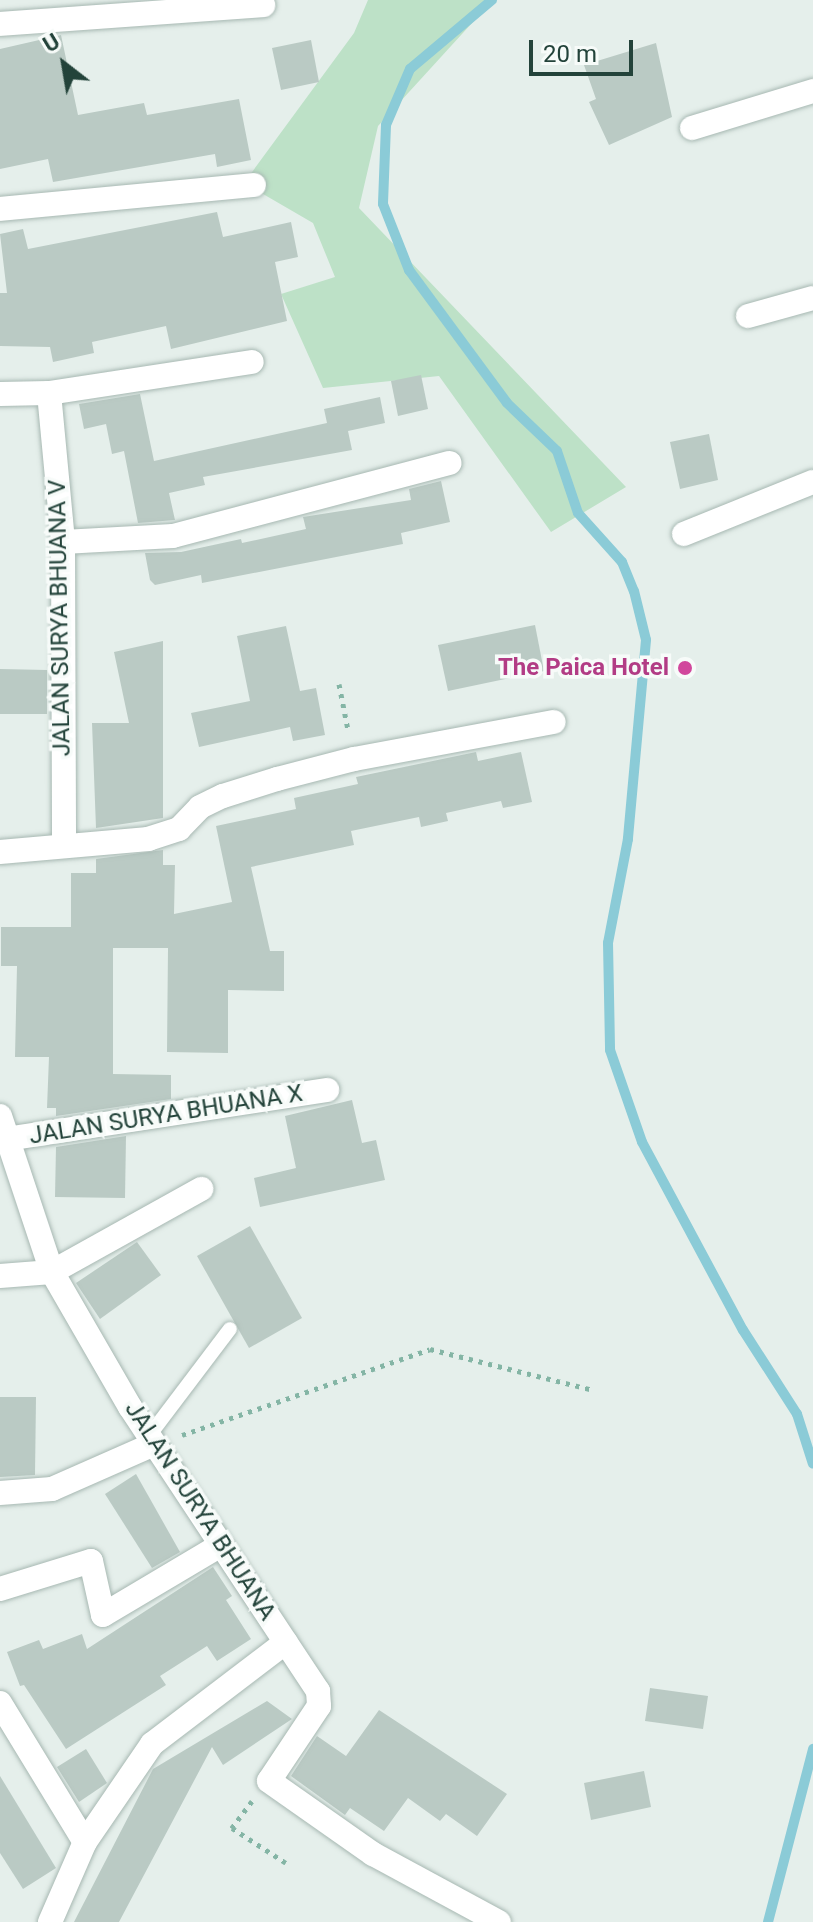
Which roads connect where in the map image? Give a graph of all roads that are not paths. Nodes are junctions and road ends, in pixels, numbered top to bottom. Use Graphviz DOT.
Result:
graph roads {
  1 [pos="263,5"];
  2 [pos="0,24"];
  3 [pos="813,91"];
  4 [pos="692,128"];
  5 [pos="254,185"];
  6 [pos="0,209"];
  7 [pos="813,298"];
  8 [pos="748,316"];
  9 [pos="252,362"];
  10 [pos="49,393"];
  11 [pos="0,394"];
  12 [pos="450,463"];
  13 [pos="813,482"];
  14 [pos="684,534"];
  15 [pos="63,542"];
  16 [pos="554,722"];
  17 [pos="64,844"];
  18 [pos="0,852"];
  19 [pos="327,1090"];
  20 [pos="3,1127"];
  21 [pos="201,1189"];
  22 [pos="52,1272"];
  23 [pos="0,1276"];
  24 [pos="230,1329"];
  25 [pos="152,1440"];
  26 [pos="0,1493"];
  27 [pos="221,1545"];
  28 [pos="0,1589"];
  29 [pos="286,1642"];
  30 [pos="0,1703"];
  31 [pos="85,1842"];
  32 [pos="50,1922"];
  33 [pos="499,1922"];
  1 -- 2 [label="street"];
  3 -- 4 [label="street"];
  5 -- 6 [label="street"];
  7 -- 8 [label="street"];
  9 -- 10 [label="street"];
  10 -- 11 [label="street"];
  10 -- 15 [label="street, JALAN SURYA BHUANA V"];
  12 -- 15 [label="street"];
  13 -- 14 [label="street"];
  15 -- 17 [label="street, JALAN SURYA BHUANA V"];
  16 -- 17 [label="street"];
  17 -- 18 [label="street"];
  19 -- 20 [label="street, JALAN SURYA BHUANA X"];
  20 -- 22 [label="street, JALAN SURYA BHUANA"];
  21 -- 22 [label="street"];
  22 -- 23 [label="street"];
  22 -- 25 [label="street, JALAN SURYA BHUANA"];
  24 -- 25 [label="lane"];
  25 -- 26 [label="street"];
  25 -- 27 [label="street, JALAN SURYA BHUANA"];
  27 -- 28 [label="street"];
  27 -- 29 [label="street, JALAN SURYA BHUANA"];
  29 -- 31 [label="street"];
  29 -- 33 [label="street, JALAN SURYA BHUANA"];
  30 -- 31 [label="street"];
  31 -- 32 [label="street"];
}
